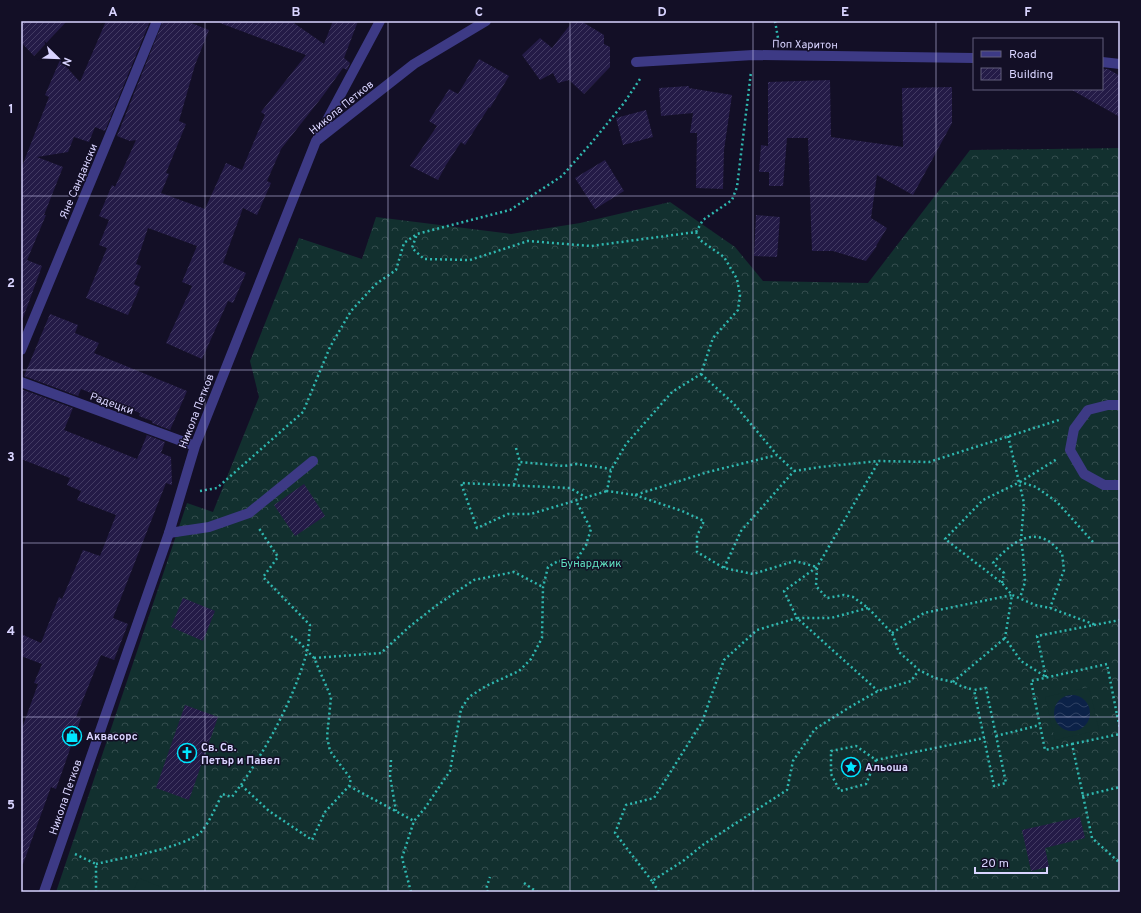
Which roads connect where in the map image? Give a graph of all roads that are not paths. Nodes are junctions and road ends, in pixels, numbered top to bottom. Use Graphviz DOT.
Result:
graph roads {
  1 [pos="157,21"];
  2 [pos="380,21"];
  3 [pos="486,21"];
  4 [pos="973,58"];
  5 [pos="641,62"];
  6 [pos="1103,62"];
  7 [pos="1120,64"];
  8 [pos="316,141"];
  9 [pos="21,350"];
  10 [pos="21,382"];
  11 [pos="1120,405"];
  12 [pos="195,446"];
  13 [pos="313,461"];
  14 [pos="1120,485"];
  15 [pos="169,533"];
  16 [pos="44,892"];
  1 -- 9 [label="street, Яне Сандански"];
  2 -- 8 [label="street"];
  3 -- 8 [label="street, Никола Петков"];
  4 -- 5 [label="street, Поп Харитон"];
  6 -- 7 [label="street"];
  8 -- 12 [label="street, Никола Петков"];
  10 -- 12 [label="street, Радецки"];
  11 -- 14 [label="street"];
  12 -- 15 [label="street, Никола Петков"];
  13 -- 15 [label="street"];
  15 -- 16 [label="street, Никола Петков"];
}
